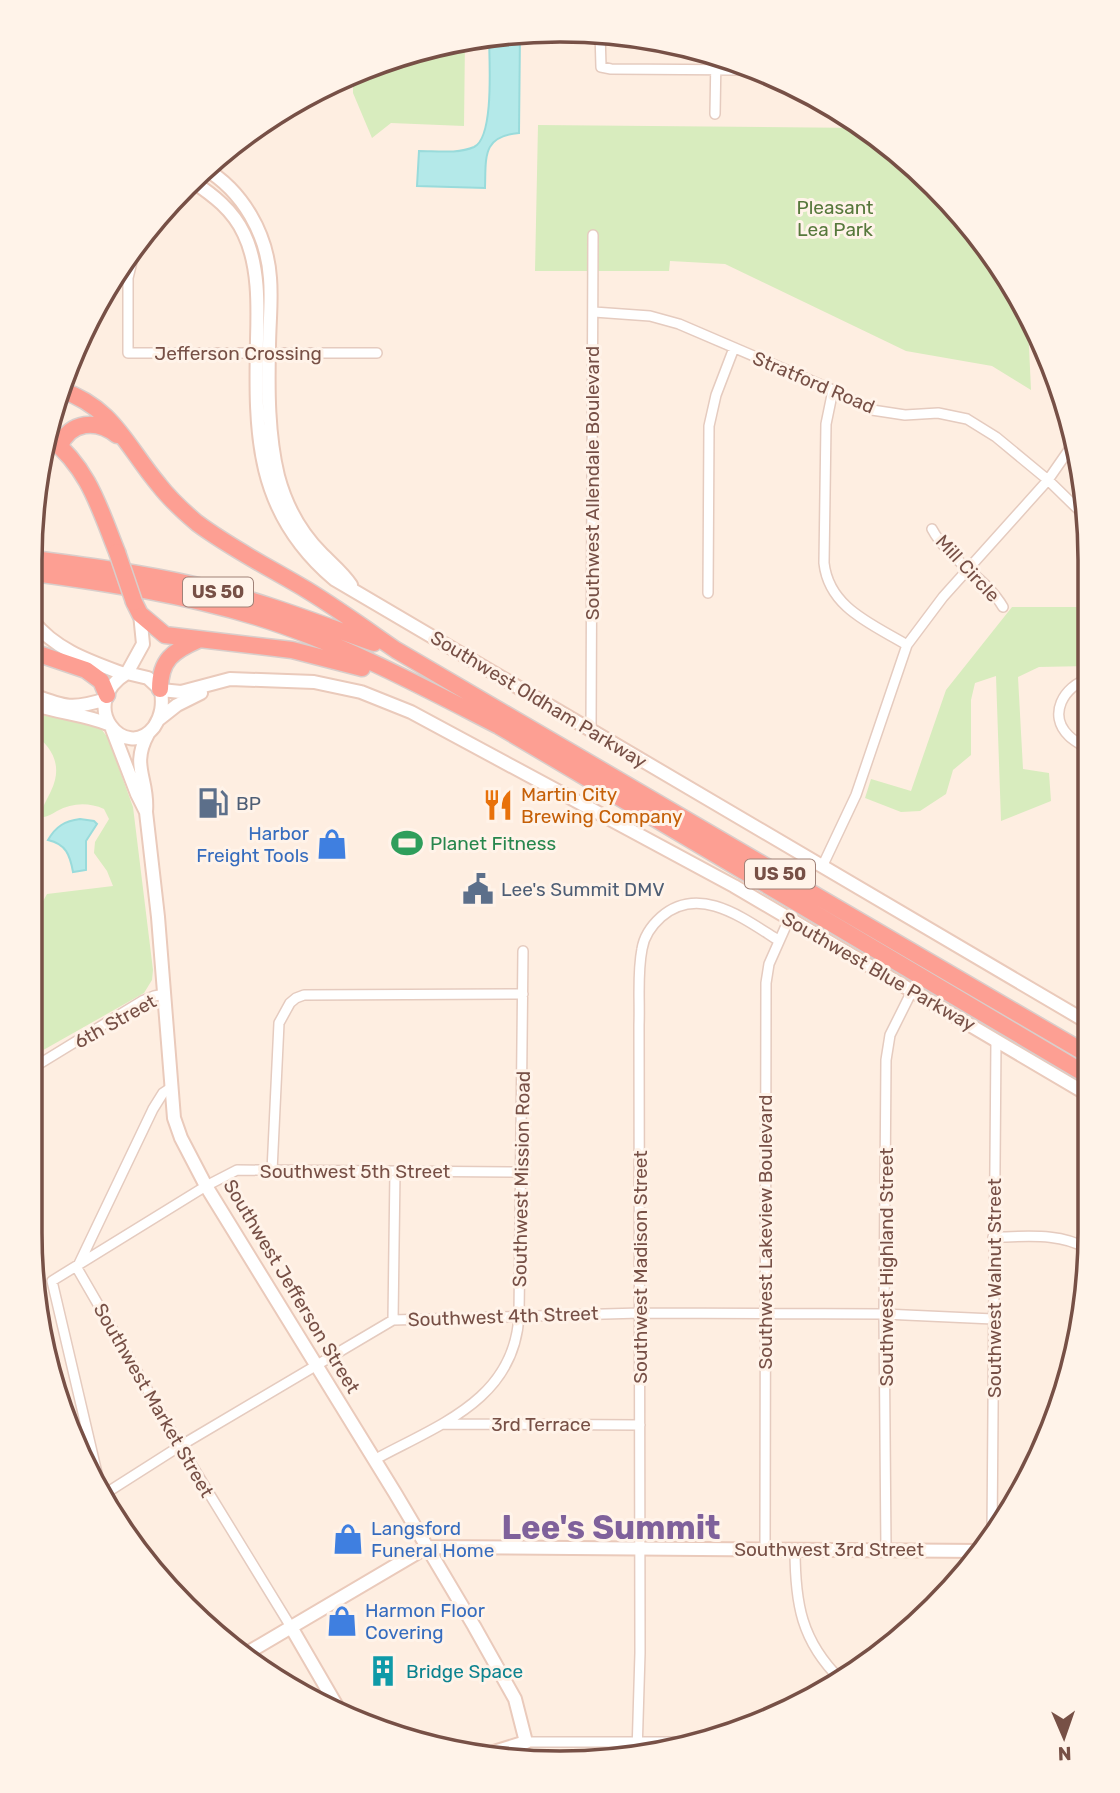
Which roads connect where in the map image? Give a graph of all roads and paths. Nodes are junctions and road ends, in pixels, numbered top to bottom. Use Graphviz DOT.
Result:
graph roads {
  1 [pos="600,44"];
  2 [pos="716,66"];
  3 [pos="716,70"];
  4 [pos="730,70"];
  5 [pos="715,114"];
  6 [pos="213,176"];
  7 [pos="201,188"];
  8 [pos="593,235"];
  9 [pos="130,271"];
  10 [pos="594,312"];
  11 [pos="734,348"];
  12 [pos="263,352"];
  13 [pos="377,353"];
  14 [pos="833,390"];
  15 [pos="69,393"];
  16 [pos="57,440"];
  17 [pos="56,444"];
  18 [pos="133,447"];
  19 [pos="1067,453"];
  20 [pos="1048,480"];
  21 [pos="1075,507"];
  22 [pos="932,529"];
  23 [pos="42,560"];
  24 [pos="968,569"];
  25 [pos="42,574"];
  26 [pos="708,593"];
  27 [pos="1003,607"];
  28 [pos="137,608"];
  29 [pos="42,631"];
  30 [pos="198,640"];
  31 [pos="907,645"];
  32 [pos="396,650"];
  33 [pos="42,655"];
  34 [pos="126,673"];
  35 [pos="249,680"];
  36 [pos="1078,683"];
  37 [pos="424,687"];
  38 [pos="160,690"];
  39 [pos="106,697"];
  40 [pos="42,698"];
  41 [pos="42,707"];
  42 [pos="158,720"];
  43 [pos="110,727"];
  44 [pos="591,731"];
  45 [pos="148,734"];
  46 [pos="1078,742"];
  47 [pos="146,812"];
  48 [pos="822,867"];
  49 [pos="789,919"];
  50 [pos="778,940"];
  51 [pos="523,951"];
  52 [pos="912,991"];
  53 [pos="164,994"];
  54 [pos="523,994"];
  55 [pos="1078,1017"];
  56 [pos="996,1040"];
  57 [pos="1078,1049"];
  58 [pos="42,1062"];
  59 [pos="1078,1070"];
  60 [pos="172,1087"];
  61 [pos="1078,1089"];
  62 [pos="272,1171"];
  63 [pos="394,1171"];
  64 [pos="521,1172"];
  65 [pos="206,1186"];
  66 [pos="993,1237"];
  67 [pos="1078,1243"];
  68 [pos="77,1268"];
  69 [pos="640,1313"];
  70 [pos="765,1313"];
  71 [pos="884,1314"];
  72 [pos="519,1315"];
  73 [pos="993,1319"];
  74 [pos="393,1320"];
  75 [pos="316,1366"];
  76 [pos="441,1424"];
  77 [pos="640,1425"];
  78 [pos="180,1446"];
  79 [pos="94,1459"];
  80 [pos="374,1460"];
  81 [pos="110,1490"];
  82 [pos="992,1519"];
  83 [pos="426,1546"];
  84 [pos="640,1548"];
  85 [pos="765,1549"];
  86 [pos="794,1549"];
  87 [pos="886,1550"];
  88 [pos="969,1551"];
  89 [pos="290,1627"];
  90 [pos="253,1650"];
  91 [pos="834,1672"];
  92 [pos="332,1699"];
  93 [pos="638,1741"];
  94 [pos="659,1741"];
  95 [pos="526,1742"];
  96 [pos="638,1745"];
  97 [pos="506,1748"];
  1 -- 3 [label="street"];
  2 -- 3 [label="street"];
  3 -- 4 [label="street"];
  3 -- 5 [label="street"];
  6 -- 12 [label="street, Southwest Oldham Parkway"];
  7 -- 12 [label="street, Southwest Oldham Parkway"];
  8 -- 10 [label="street, Southwest Allendale Boulevard"];
  9 -- 12 [label="street, Jefferson Crossing"];
  10 -- 11 [label="street, Stratford Road"];
  10 -- 44 [label="street, Southwest Allendale Boulevard"];
  11 -- 14 [label="street, Stratford Road"];
  11 -- 26 [label="street"];
  12 -- 13 [label="street, Jefferson Crossing"];
  12 -- 44 [label="street, Southwest Oldham Parkway"];
  14 -- 20 [label="street, Stratford Road"];
  14 -- 31 [label="street"];
  15 -- 18 [label="highway"];
  16 -- 18 [label="highway"];
  17 -- 28 [label="highway, bridge"];
  18 -- 32 [label="highway"];
  19 -- 20 [label="street"];
  20 -- 21 [label="street, Stratford Road"];
  20 -- 24 [label="street"];
  22 -- 24 [label="street, Mill Circle"];
  23 -- 32 [label="highway, US 50"];
  24 -- 27 [label="street, Mill Circle"];
  24 -- 31 [label="street"];
  25 -- 37 [label="highway, US 50"];
  28 -- 30 [label="highway"];
  28 -- 34 [label="street"];
  29 -- 34 [label="street"];
  30 -- 37 [label="highway"];
  30 -- 38 [label="highway"];
  31 -- 48 [label="street"];
  32 -- 57 [label="highway, US 50"];
  33 -- 39 [label="highway"];
  34 -- 38 [label="street"];
  34 -- 39 [label="street"];
  35 -- 38 [label="street, Southwest Blue Parkway"];
  35 -- 42 [label="street, Southwest Blue Parkway"];
  35 -- 49 [label="street, Southwest Blue Parkway"];
  36 -- 46 [label="street"];
  37 -- 59 [label="highway, US 50"];
  38 -- 42 [label="street"];
  39 -- 40 [label="street"];
  39 -- 43 [label="street"];
  41 -- 43 [label="street"];
  42 -- 45 [label="street"];
  43 -- 45 [label="street"];
  43 -- 47 [label="street, Southwest Jefferson Street"];
  44 -- 48 [label="street, Southwest Oldham Parkway"];
  45 -- 47 [label="street, Southwest Jefferson Street"];
  47 -- 53 [label="street, Southwest Jefferson Street"];
  48 -- 55 [label="street, Southwest Oldham Parkway"];
  49 -- 50 [label="street, Southwest Lakeview Boulevard"];
  49 -- 52 [label="street, Southwest Blue Parkway"];
  50 -- 69 [label="street, Southwest Madison Street"];
  50 -- 70 [label="street, Southwest Lakeview Boulevard"];
  51 -- 54 [label="street, Southwest Mission Road"];
  52 -- 56 [label="street, Southwest Blue Parkway"];
  52 -- 71 [label="street, Southwest Highland Street"];
  53 -- 58 [label="street, 6th Street"];
  53 -- 60 [label="street, Southwest Jefferson Street"];
  54 -- 62 [label="street"];
  54 -- 64 [label="street, Southwest Mission Road"];
  56 -- 61 [label="street, Southwest Blue Parkway"];
  56 -- 66 [label="street, Southwest Walnut Street"];
  60 -- 65 [label="street, Southwest Jefferson Street"];
  60 -- 68 [label="street"];
  62 -- 63 [label="street, Southwest 5th Street"];
  62 -- 65 [label="street, Southwest 5th Street"];
  63 -- 64 [label="street, Southwest 5th Street"];
  63 -- 74 [label="street"];
  64 -- 72 [label="street, Southwest Mission Road"];
  65 -- 68 [label="street, Southwest 5th Street"];
  65 -- 75 [label="street, Southwest Jefferson Street"];
  66 -- 67 [label="street"];
  66 -- 73 [label="street, Southwest Walnut Street"];
  68 -- 78 [label="street, Southwest Market Street"];
  68 -- 79 [label="street, Southwest 5th Street"];
  69 -- 70 [label="street, Southwest 4th Street"];
  69 -- 72 [label="street, Southwest 4th Street"];
  69 -- 77 [label="street, Southwest Madison Street"];
  70 -- 71 [label="street, Southwest 4th Street"];
  70 -- 85 [label="street, Southwest Lakeview Boulevard"];
  71 -- 73 [label="street, Southwest 4th Street"];
  71 -- 87 [label="street, Southwest Highland Street"];
  72 -- 74 [label="street, Southwest 4th Street"];
  72 -- 76 [label="street, Southwest Mission Road"];
  73 -- 82 [label="street, Southwest Walnut Street"];
  74 -- 75 [label="street, Southwest 4th Street"];
  75 -- 78 [label="street, Southwest 4th Street"];
  75 -- 80 [label="street, Southwest Jefferson Street"];
  76 -- 77 [label="street, 3rd Terrace"];
  76 -- 80 [label="street, Southwest Mission Road"];
  77 -- 84 [label="street, Southwest Madison Street"];
  78 -- 81 [label="street, Southwest 4th Street"];
  78 -- 89 [label="street, Southwest Market Street"];
  80 -- 83 [label="street, Southwest Jefferson Street"];
  83 -- 84 [label="street, Southwest 3rd Street"];
  83 -- 89 [label="street"];
  83 -- 95 [label="street, Southwest Jefferson Street"];
  84 -- 85 [label="street, Southwest 3rd Street"];
  84 -- 93 [label="street, Southwest Madison Street"];
  85 -- 86 [label="street, Southwest 3rd Street"];
  86 -- 87 [label="street, Southwest 3rd Street"];
  86 -- 91 [label="street"];
  87 -- 88 [label="street, Southwest 3rd Street"];
  89 -- 90 [label="street"];
  89 -- 92 [label="street, Southwest Market Street"];
  93 -- 94 [label="street"];
  93 -- 95 [label="street"];
  93 -- 96 [label="street, Southwest Madison Street"];
  95 -- 97 [label="street"];
}
